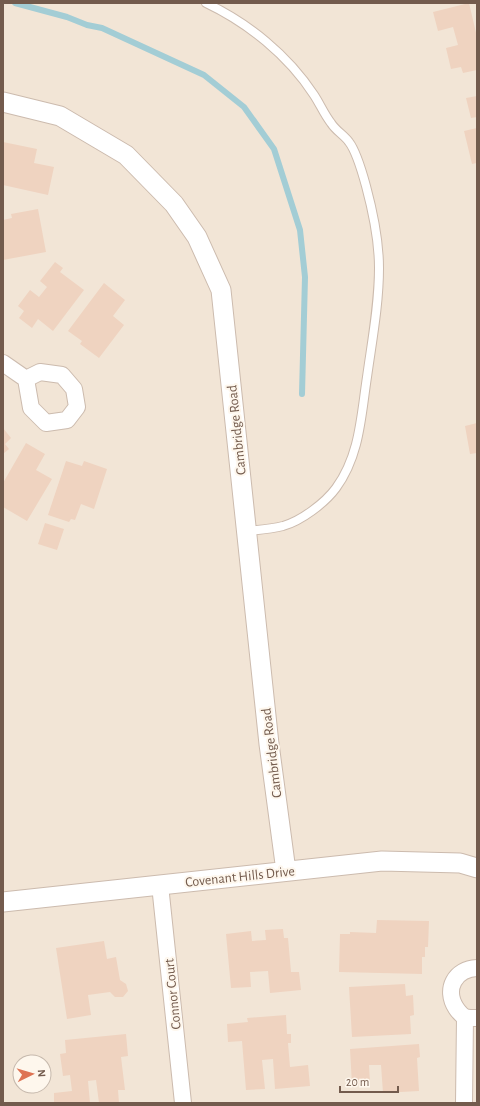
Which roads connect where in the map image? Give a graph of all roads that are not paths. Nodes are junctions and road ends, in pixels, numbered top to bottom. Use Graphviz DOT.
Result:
graph roads {
  1 [pos="206,3"];
  2 [pos="3,102"];
  3 [pos="3,363"];
  4 [pos="26,379"];
  5 [pos="247,532"];
  6 [pos="477,868"];
  7 [pos="286,871"];
  8 [pos="160,885"];
  9 [pos="3,902"];
  10 [pos="477,968"];
  11 [pos="471,1018"];
  12 [pos="183,1103"];
  13 [pos="464,1103"];
  1 -- 5 [label="lane"];
  2 -- 5 [label="street, Cambridge Road"];
  3 -- 4 [label="street"];
  5 -- 7 [label="street, Cambridge Road"];
  6 -- 7 [label="street, Covenant Hills Drive"];
  7 -- 8 [label="street, Covenant Hills Drive"];
  8 -- 9 [label="street, Covenant Hills Drive"];
  8 -- 12 [label="street, Connor Court"];
  10 -- 11 [label="street"];
  11 -- 13 [label="street"];
}
